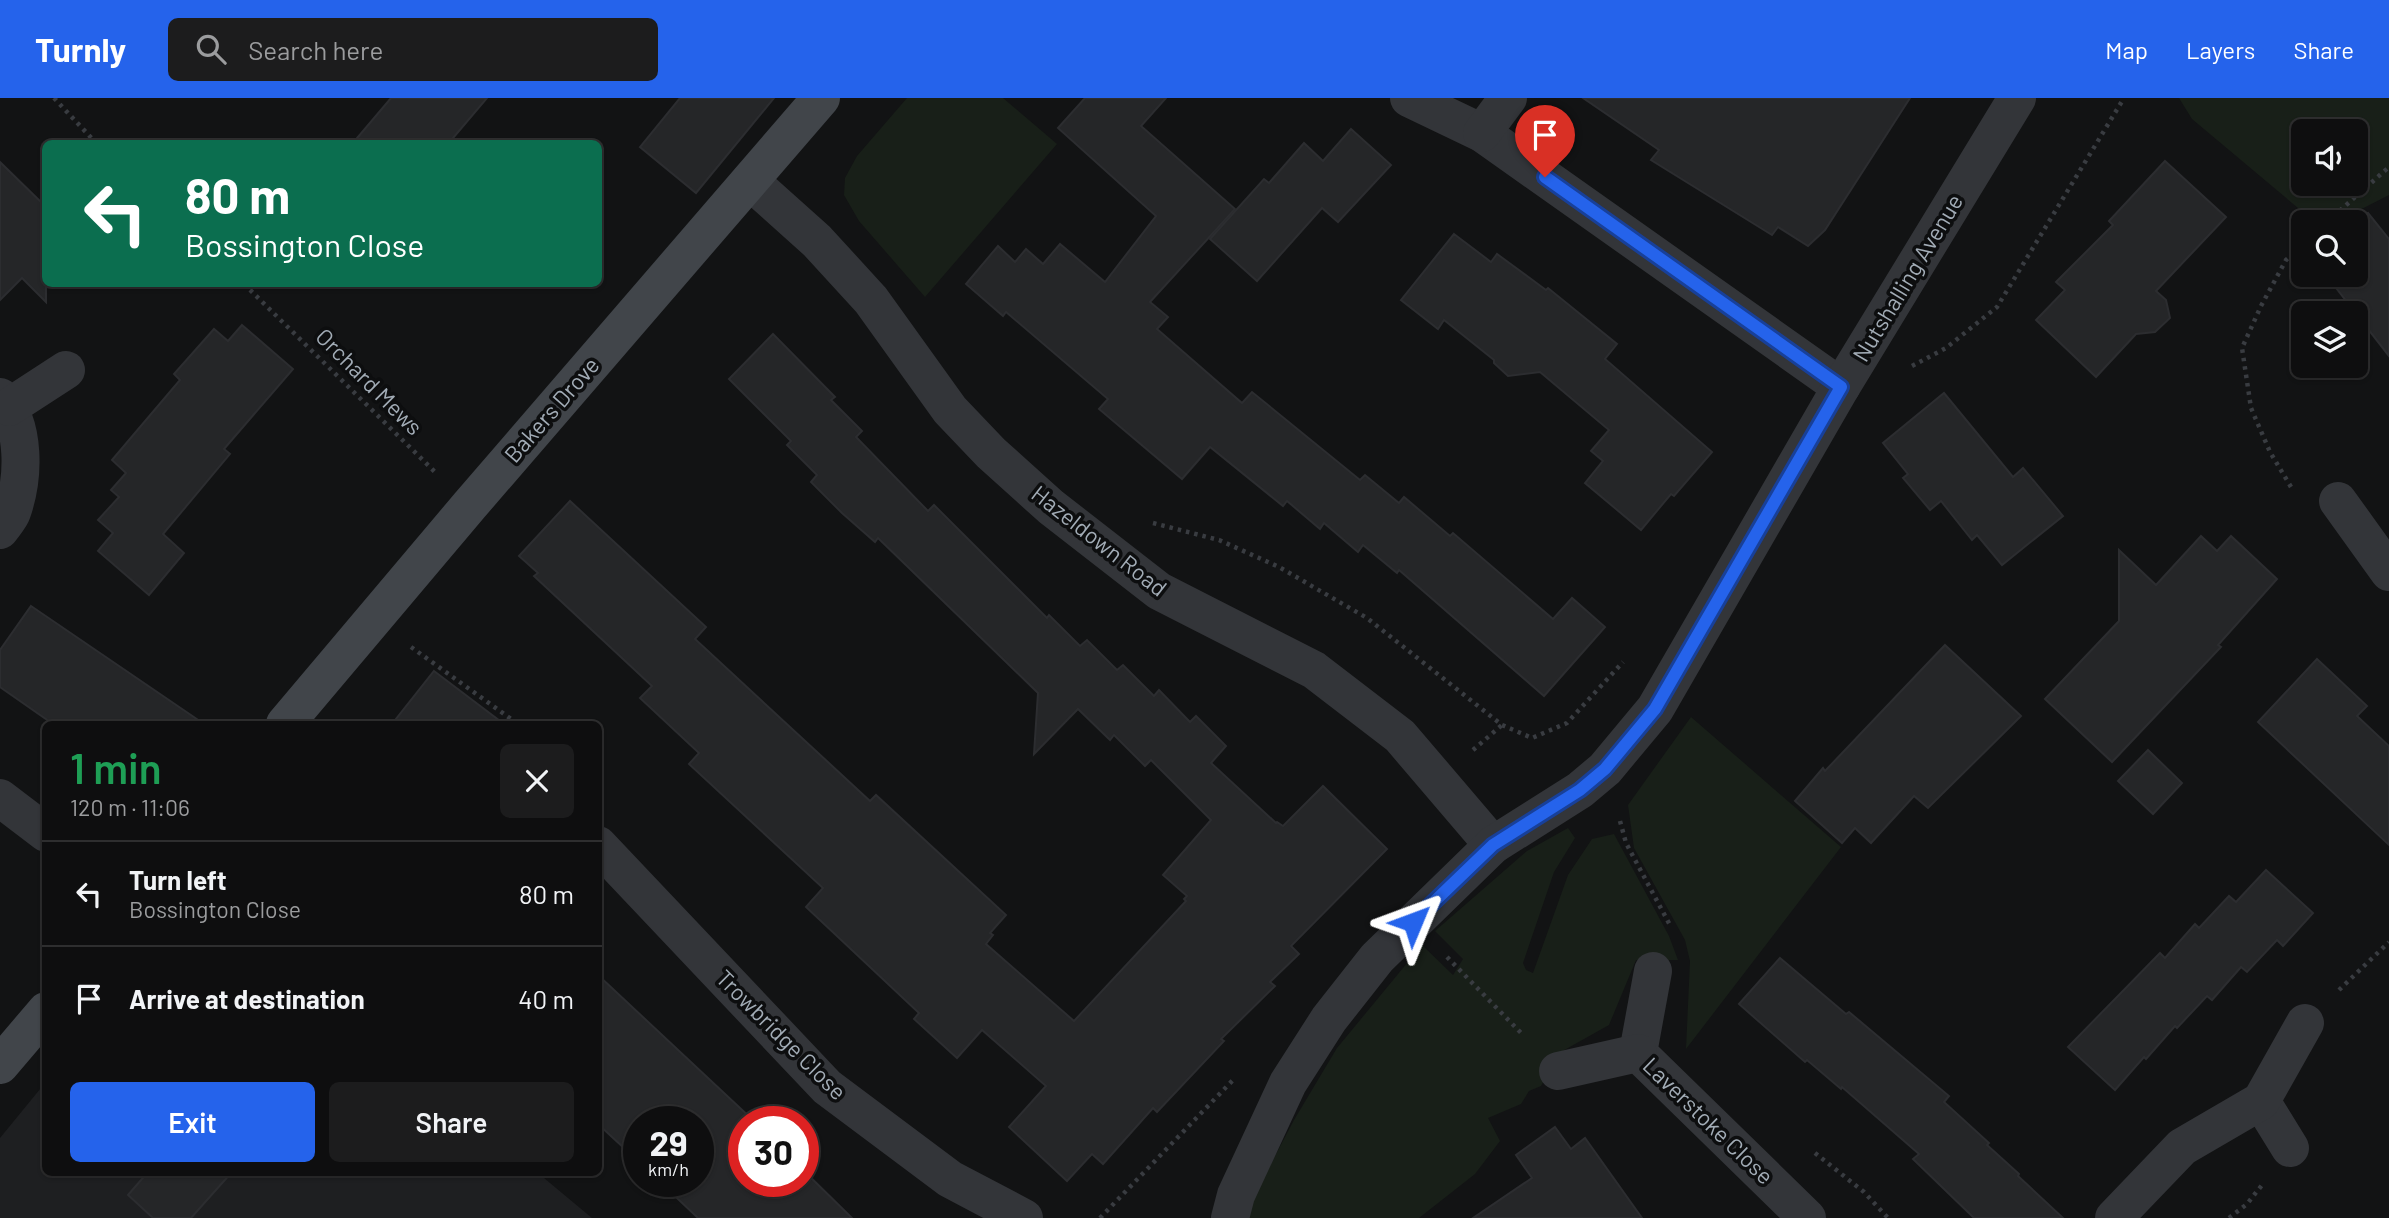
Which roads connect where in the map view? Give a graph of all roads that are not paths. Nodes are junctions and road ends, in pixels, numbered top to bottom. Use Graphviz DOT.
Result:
graph roads {
  1 [pos="821,98"];
  2 [pos="1409,98"];
  3 [pos="1508,98"];
  4 [pos="2017,98"];
  5 [pos="1482,133"];
  6 [pos="750,181"];
  7 [pos="66,370"];
  8 [pos="1841,387"];
  9 [pos="4,402"];
  10 [pos="2338,501"];
  11 [pos="0,530"];
  12 [pos="2389,572"];
  13 [pos="288,721"];
  14 [pos="0,798"];
  15 [pos="42,829"];
  16 [pos="1493,845"];
  17 [pos="602,849"];
  18 [pos="1653,971"];
  19 [pos="42,1016"];
  20 [pos="2305,1023"];
  21 [pos="1638,1053"];
  22 [pos="0,1065"];
  23 [pos="1558,1071"];
  24 [pos="2261,1101"];
  25 [pos="2290,1149"];
  26 [pos="1024,1218"];
  27 [pos="1230,1218"];
  28 [pos="1807,1218"];
  29 [pos="2114,1218"];
  1 -- 6 [label="street, Bakers Drove"];
  2 -- 5 [label="street"];
  3 -- 5 [label="street"];
  4 -- 8 [label="street, Nutshalling Avenue"];
  5 -- 8 [label="street"];
  6 -- 13 [label="street, Bakers Drove"];
  6 -- 16 [label="street, Hazeldown Road"];
  7 -- 9 [label="street"];
  8 -- 16 [label="street, Nutshalling Avenue"];
  9 -- 11 [label="street"];
  10 -- 12 [label="street"];
  14 -- 15 [label="street"];
  16 -- 27 [label="street, Nutshalling Avenue"];
  17 -- 26 [label="street, Trowbridge Close"];
  18 -- 21 [label="street, Laverstoke Close"];
  19 -- 22 [label="street"];
  20 -- 24 [label="street"];
  21 -- 23 [label="street, Laverstoke Close"];
  21 -- 28 [label="street, Laverstoke Close"];
  24 -- 25 [label="street"];
  24 -- 29 [label="street"];
}
